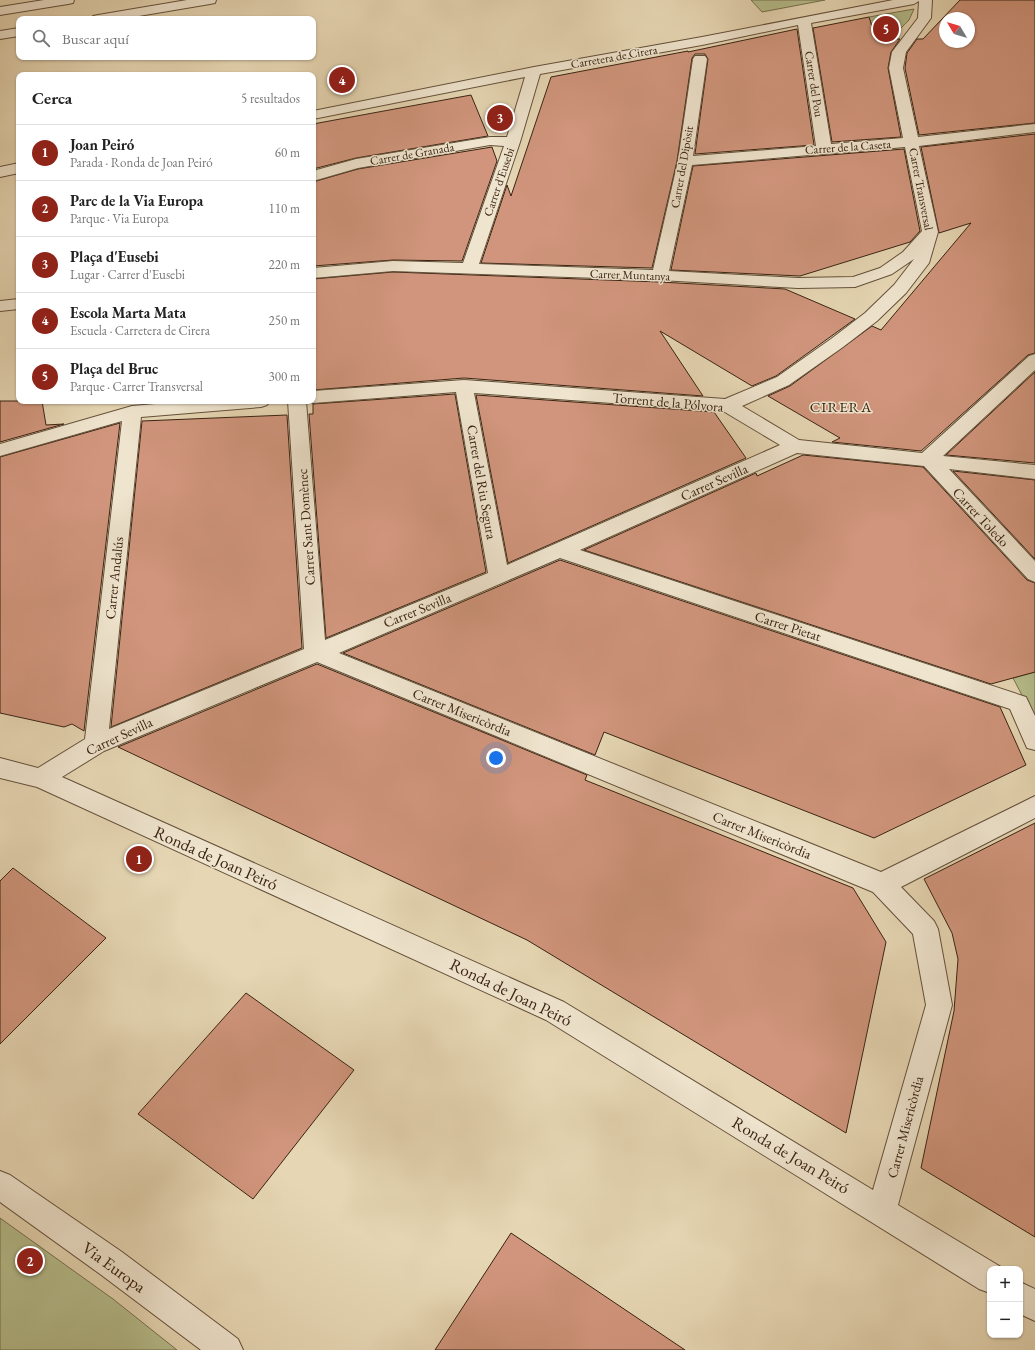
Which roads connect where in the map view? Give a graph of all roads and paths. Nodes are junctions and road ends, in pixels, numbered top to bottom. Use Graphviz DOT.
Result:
graph roads {
  1 [pos="210,0"];
  2 [pos="914,0"];
  3 [pos="926,0"];
  4 [pos="62,5"];
  5 [pos="0,11"];
  6 [pos="116,16"];
  7 [pos="804,20"];
  8 [pos="16,32"];
  9 [pos="0,35"];
  10 [pos="700,59"];
  11 [pos="534,71"];
  12 [pos="316,114"];
  13 [pos="1035,128"];
  14 [pos="513,142"];
  15 [pos="912,142"];
  16 [pos="824,148"];
  17 [pos="684,161"];
  18 [pos="16,169"];
  19 [pos="0,172"];
  20 [pos="316,175"];
  21 [pos="930,232"];
  22 [pos="469,269"];
  23 [pos="316,274"];
  24 [pos="660,276"];
  25 [pos="16,304"];
  26 [pos="0,306"];
  27 [pos="1035,360"];
  28 [pos="464,386"];
  29 [pos="316,397"];
  30 [pos="221,404"];
  31 [pos="297,404"];
  32 [pos="727,406"];
  33 [pos="132,412"];
  34 [pos="795,446"];
  35 [pos="0,450"];
  36 [pos="928,459"];
  37 [pos="1035,472"];
  38 [pos="558,550"];
  39 [pos="1035,574"];
  40 [pos="499,576"];
  41 [pos="315,652"];
  42 [pos="1035,741"];
  43 [pos="96,744"];
  44 [pos="0,768"];
  45 [pos="41,778"];
  46 [pos="1035,806"];
  47 [pos="882,884"];
  48 [pos="0,1185"];
  49 [pos="882,1210"];
  50 [pos="987,1276"];
  51 [pos="1023,1299"];
  52 [pos="1035,1306"];
  53 [pos="227,1350"];
  1 -- 6 [label="street"];
  2 -- 7 [label="street, Carretera de Cirera"];
  3 -- 15 [label="street, Carrer Transversal"];
  4 -- 5 [label="street"];
  7 -- 11 [label="street, Carretera de Cirera"];
  7 -- 16 [label="street, Carrer del Pou"];
  8 -- 9 [label="street"];
  10 -- 17 [label="street, Carrer del Dipòsit"];
  11 -- 12 [label="street, Carretera de Cirera"];
  11 -- 14 [label="street, Carrer d'Eusebi"];
  13 -- 15 [label="street, Carrer de la Caseta"];
  14 -- 20 [label="street, Carrer de Granada"];
  14 -- 22 [label="street, Carrer d'Eusebi"];
  15 -- 16 [label="street, Carrer de la Caseta"];
  15 -- 21 [label="street, Carrer Transversal"];
  16 -- 17 [label="street, Carrer de la Caseta"];
  17 -- 24 [label="street, Carrer del Dipòsit"];
  18 -- 19 [label="street"];
  21 -- 24 [label="street, Carrer Muntanya"];
  21 -- 32 [label="street, Carrer Transversal"];
  22 -- 23 [label="street, Carrer Muntanya"];
  22 -- 24 [label="street, Carrer Muntanya"];
  25 -- 26 [label="street"];
  27 -- 36 [label="street"];
  28 -- 29 [label="street, Torrent de la Pólvora"];
  28 -- 32 [label="street, Torrent de la Pólvora"];
  28 -- 40 [label="street, Carrer del Riu Segura"];
  30 -- 33 [label="street"];
  31 -- 41 [label="street, Carrer Sant Domènec"];
  32 -- 34 [label="street, Torrent de la Pólvora"];
  33 -- 35 [label="street"];
  33 -- 43 [label="street, Carrer Andalús"];
  34 -- 36 [label="street, Torrent de la Pólvora"];
  34 -- 38 [label="street, Carrer Sevilla"];
  36 -- 37 [label="street, Torrent de la Pólvora"];
  36 -- 39 [label="street, Carrer Toledo"];
  38 -- 40 [label="street, Carrer Sevilla"];
  38 -- 42 [label="street, Carrer Pietat"];
  40 -- 41 [label="street, Carrer Sevilla"];
  41 -- 43 [label="street, Carrer Sevilla"];
  41 -- 47 [label="street, Carrer Misericòrdia"];
  43 -- 45 [label="street, Carrer Sevilla"];
  44 -- 45 [label="street, Ronda de Joan Peiró"];
  45 -- 49 [label="street, Ronda de Joan Peiró"];
  46 -- 47 [label="street"];
  47 -- 49 [label="street, Carrer Misericòrdia"];
  48 -- 53 [label="street, Via Europa"];
  49 -- 50 [label="street, Ronda de Joan Peiró"];
  51 -- 52 [label="street"];
}
